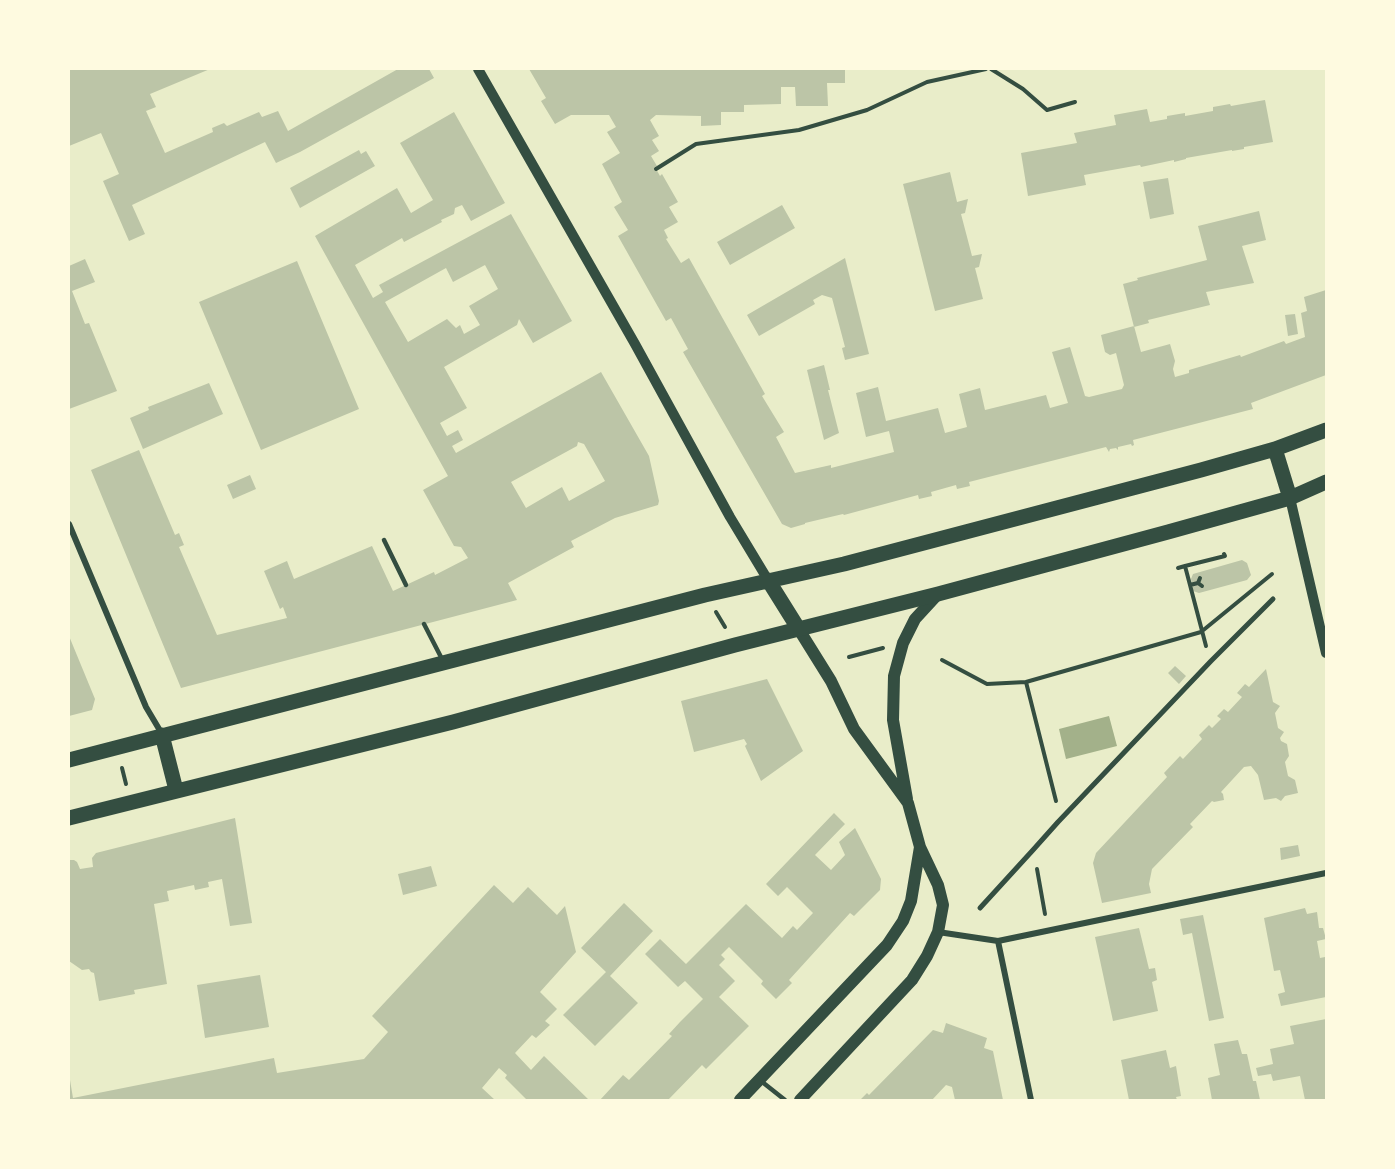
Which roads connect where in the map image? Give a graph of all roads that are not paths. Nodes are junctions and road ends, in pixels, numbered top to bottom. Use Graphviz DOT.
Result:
graph roads {
  1 [pos="478,69"];
  2 [pos="1326,430"];
  3 [pos="1275,449"];
  4 [pos="1326,482"];
  5 [pos="1290,498"];
  6 [pos="69,524"];
  7 [pos="384,540"];
  8 [pos="768,580"];
  9 [pos="406,585"];
  10 [pos="938,594"];
  11 [pos="1273,599"];
  12 [pos="424,624"];
  13 [pos="798,628"];
  14 [pos="1326,653"];
  15 [pos="443,662"];
  16 [pos="162,735"];
  17 [pos="69,760"];
  18 [pos="176,790"];
  19 [pos="908,803"];
  20 [pos="69,818"];
  21 [pos="920,847"];
  22 [pos="1326,873"];
  23 [pos="980,908"];
  24 [pos="938,932"];
  25 [pos="998,941"];
  26 [pos="760,1080"];
  27 [pos="740,1100"];
  28 [pos="785,1100"];
  29 [pos="800,1100"];
  30 [pos="1031,1100"];
  1 -- 8 [label="street"];
  2 -- 3 [label="main road"];
  3 -- 5 [label="main road"];
  3 -- 8 [label="main road"];
  4 -- 5 [label="main road"];
  5 -- 10 [label="main road"];
  5 -- 14 [label="street"];
  6 -- 16 [label="street"];
  7 -- 9 [label="lane"];
  8 -- 13 [label="main road"];
  8 -- 15 [label="main road"];
  10 -- 13 [label="main road"];
  10 -- 19 [label="main road"];
  11 -- 23 [label="street"];
  12 -- 15 [label="lane"];
  13 -- 18 [label="main road"];
  13 -- 19 [label="main road"];
  15 -- 16 [label="main road"];
  16 -- 17 [label="main road"];
  16 -- 18 [label="main road"];
  18 -- 20 [label="main road"];
  19 -- 21 [label="main road"];
  21 -- 24 [label="main road"];
  21 -- 26 [label="main road"];
  22 -- 25 [label="street"];
  24 -- 25 [label="street"];
  24 -- 29 [label="main road"];
  25 -- 30 [label="street"];
  26 -- 27 [label="main road"];
  26 -- 28 [label="lane"];
}
